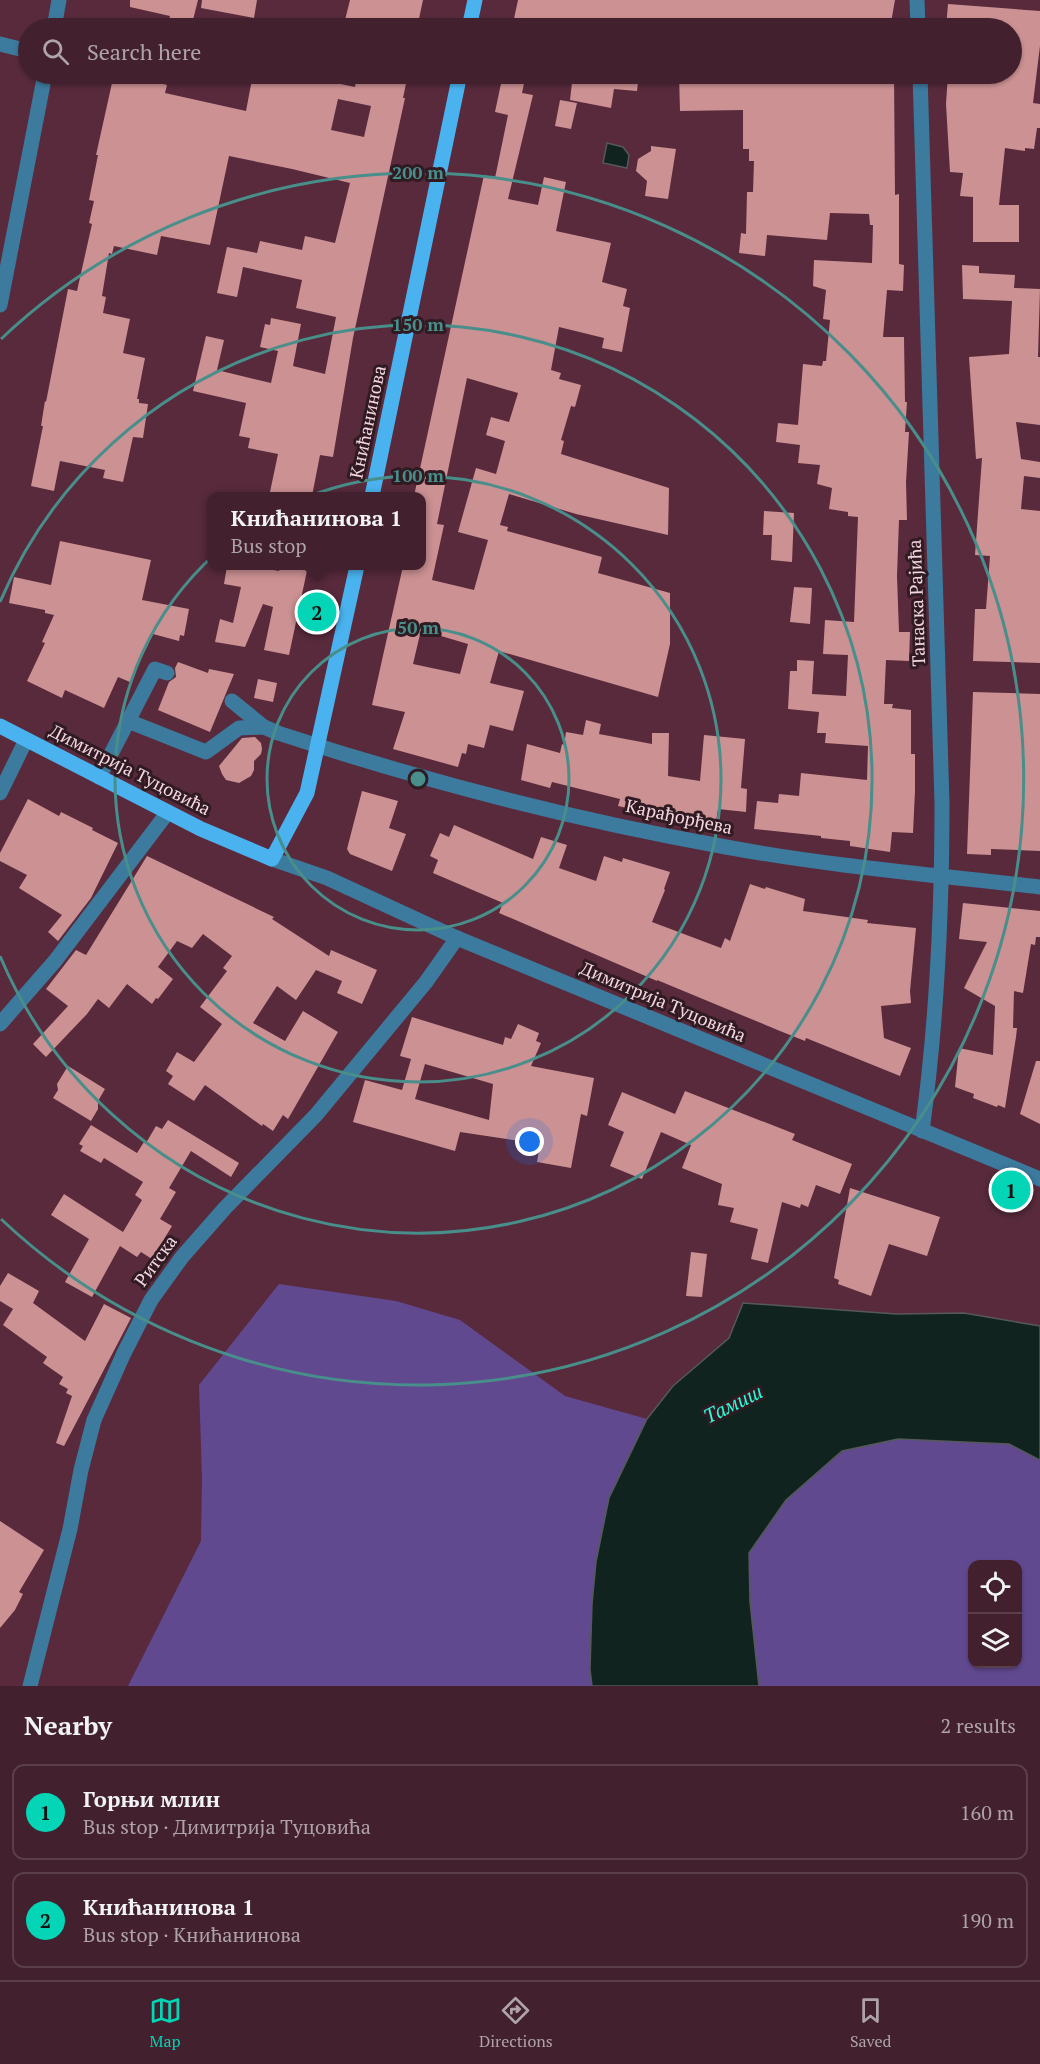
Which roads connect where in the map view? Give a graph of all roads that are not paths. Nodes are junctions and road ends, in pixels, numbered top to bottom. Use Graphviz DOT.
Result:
graph roads {
  1 [pos="59,0"];
  2 [pos="475,0"];
  3 [pos="917,0"];
  4 [pos="56,18"];
  5 [pos="471,18"];
  6 [pos="918,18"];
  7 [pos="0,44"];
  8 [pos="18,48"];
  9 [pos="43,84"];
  10 [pos="458,84"];
  11 [pos="920,84"];
  12 [pos="4,260"];
  13 [pos="0,305"];
  14 [pos="373,492"];
  15 [pos="356,570"];
  16 [pos="167,673"];
  17 [pos="232,701"];
  18 [pos="128,721"];
  19 [pos="0,726"];
  20 [pos="264,728"];
  21 [pos="26,740"];
  22 [pos="319,746"];
  23 [pos="99,777"];
  24 [pos="0,793"];
  25 [pos="168,812"];
  26 [pos="273,859"];
  27 [pos="942,876"];
  28 [pos="1040,887"];
  29 [pos="457,938"];
  30 [pos="0,1024"];
  31 [pos="922,1131"];
  32 [pos="1040,1179"];
  33 [pos="30,1686"];
  1 -- 4 [label="street"];
  2 -- 5 [label="main road"];
  3 -- 6 [label="street"];
  7 -- 8 [label="street"];
  9 -- 12 [label="street"];
  10 -- 14 [label="main road, Книћанинова"];
  11 -- 27 [label="street, Танаска Рајића"];
  12 -- 13 [label="street"];
  15 -- 22 [label="main road"];
  16 -- 18 [label="street"];
  17 -- 20 [label="street"];
  18 -- 20 [label="street"];
  18 -- 23 [label="street"];
  19 -- 21 [label="main road, Димитрија Туцовића"];
  20 -- 22 [label="street, Карађорђева"];
  21 -- 23 [label="main road, Димитрија Туцовића"];
  21 -- 24 [label="street"];
  22 -- 26 [label="main road"];
  22 -- 27 [label="street, Карађорђева"];
  23 -- 25 [label="main road, Димитрија Туцовића"];
  25 -- 26 [label="main road, Димитрија Туцовића"];
  25 -- 30 [label="street"];
  26 -- 29 [label="street, Димитрија Туцовића"];
  27 -- 28 [label="street, Карађорђева"];
  27 -- 31 [label="street, Танаска Рајића"];
  29 -- 31 [label="street, Димитрија Туцовића"];
  29 -- 33 [label="street, Ритска"];
  31 -- 32 [label="street, Димитрија Туцовића"];
}
